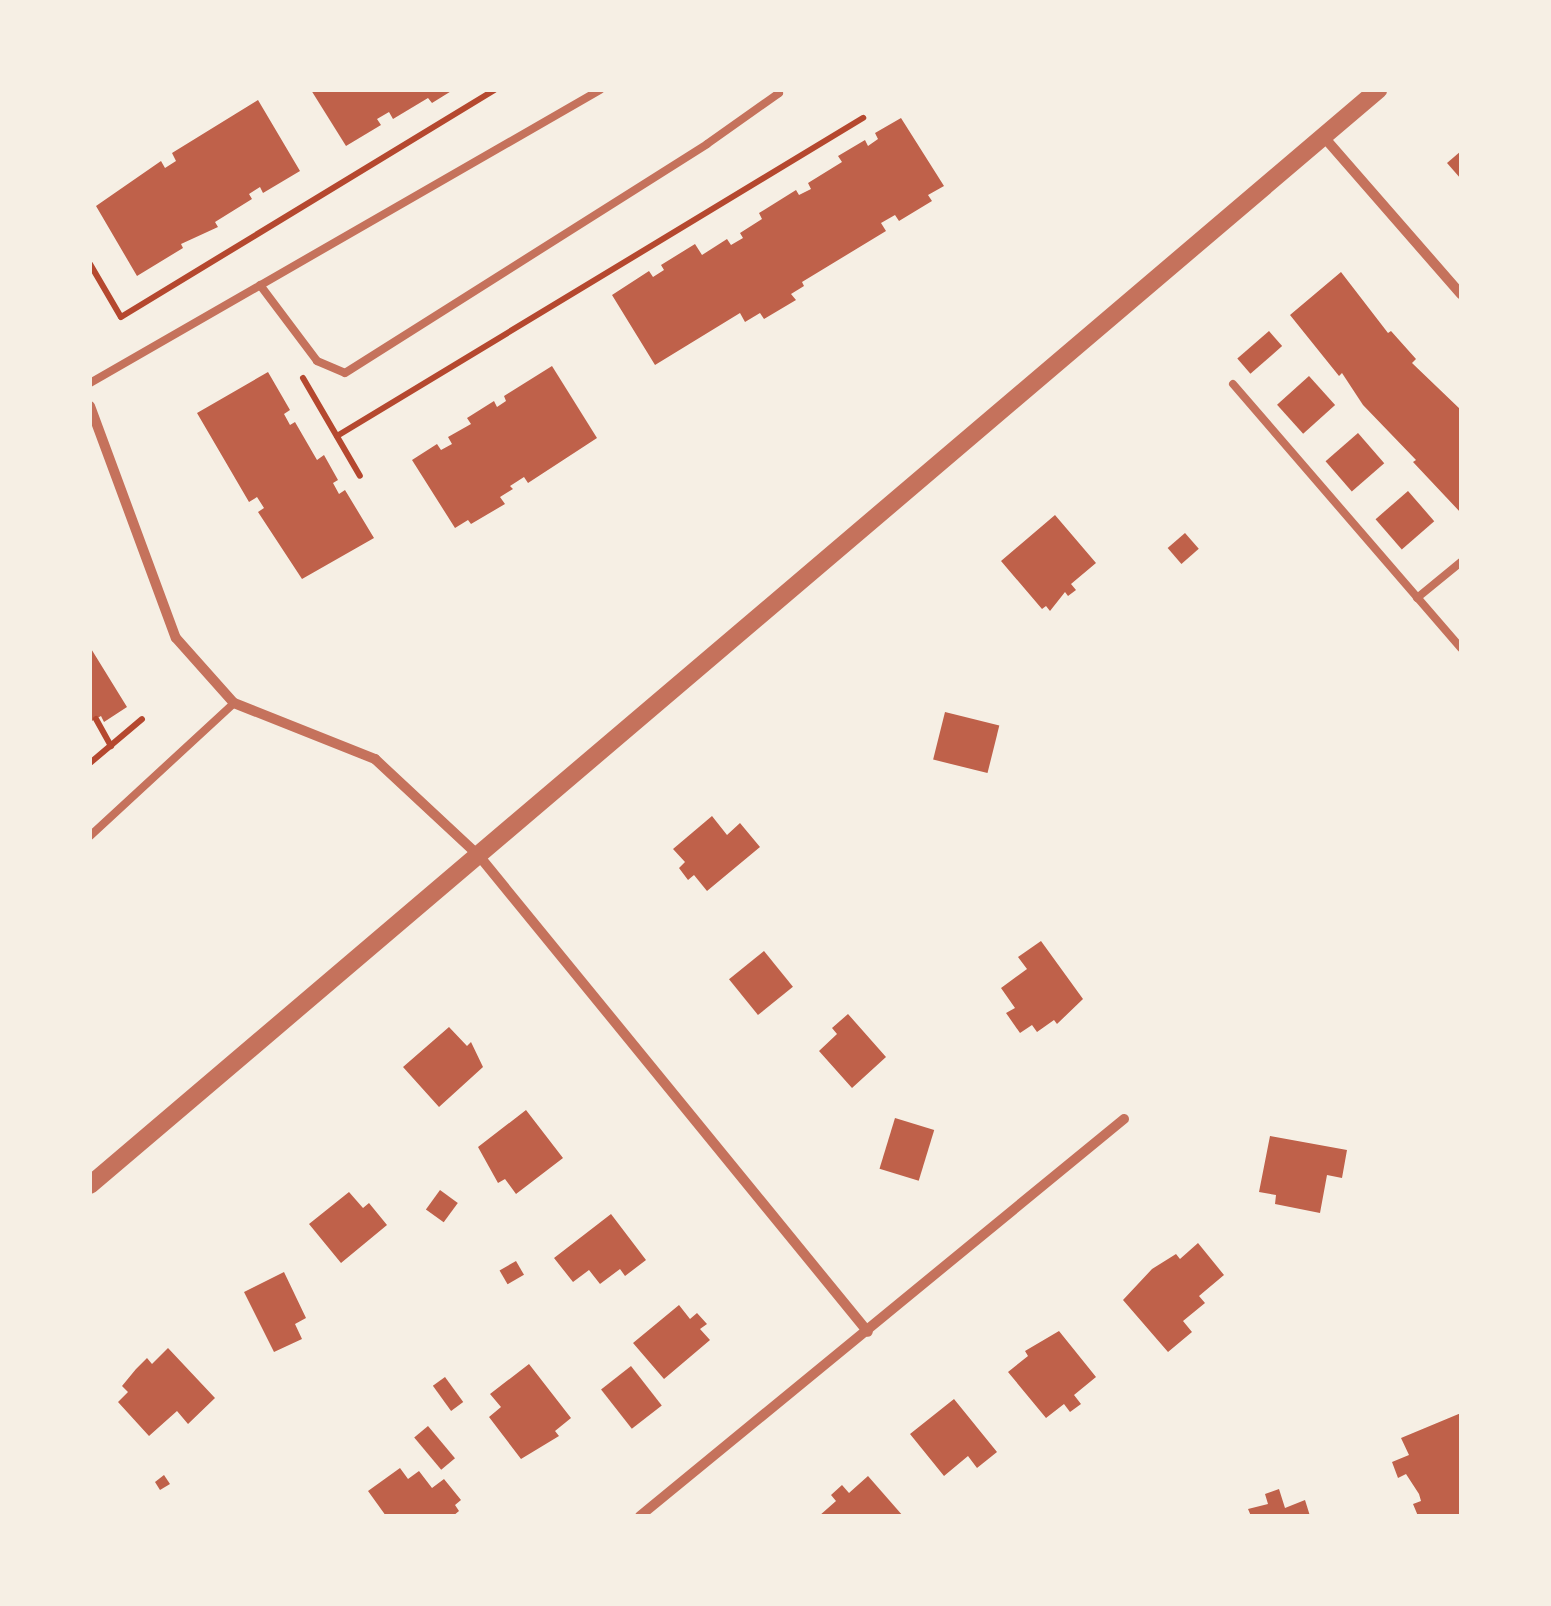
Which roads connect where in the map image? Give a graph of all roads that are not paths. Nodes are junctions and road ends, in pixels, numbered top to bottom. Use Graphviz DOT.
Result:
graph roads {
  1 [pos="600,90"];
  2 [pos="777,90"];
  3 [pos="1378,90"];
  4 [pos="1323,135"];
  5 [pos="260,285"];
  6 [pos="1461,294"];
  7 [pos="90,383"];
  8 [pos="1233,384"];
  9 [pos="90,406"];
  10 [pos="1461,562"];
  11 [pos="1418,598"];
  12 [pos="1461,648"];
  13 [pos="234,702"];
  14 [pos="90,836"];
  15 [pos="480,857"];
  16 [pos="1124,1120"];
  17 [pos="90,1185"];
  18 [pos="868,1332"];
  19 [pos="640,1516"];
  1 -- 5 [label="lane"];
  2 -- 5 [label="lane"];
  3 -- 4 [label="street"];
  4 -- 6 [label="street"];
  4 -- 15 [label="street"];
  5 -- 7 [label="lane"];
  8 -- 11 [label="lane"];
  9 -- 13 [label="street"];
  10 -- 11 [label="lane"];
  11 -- 12 [label="lane"];
  13 -- 14 [label="lane"];
  13 -- 15 [label="street"];
  15 -- 17 [label="street"];
  15 -- 18 [label="street"];
  16 -- 18 [label="street"];
  18 -- 19 [label="street"];
}
